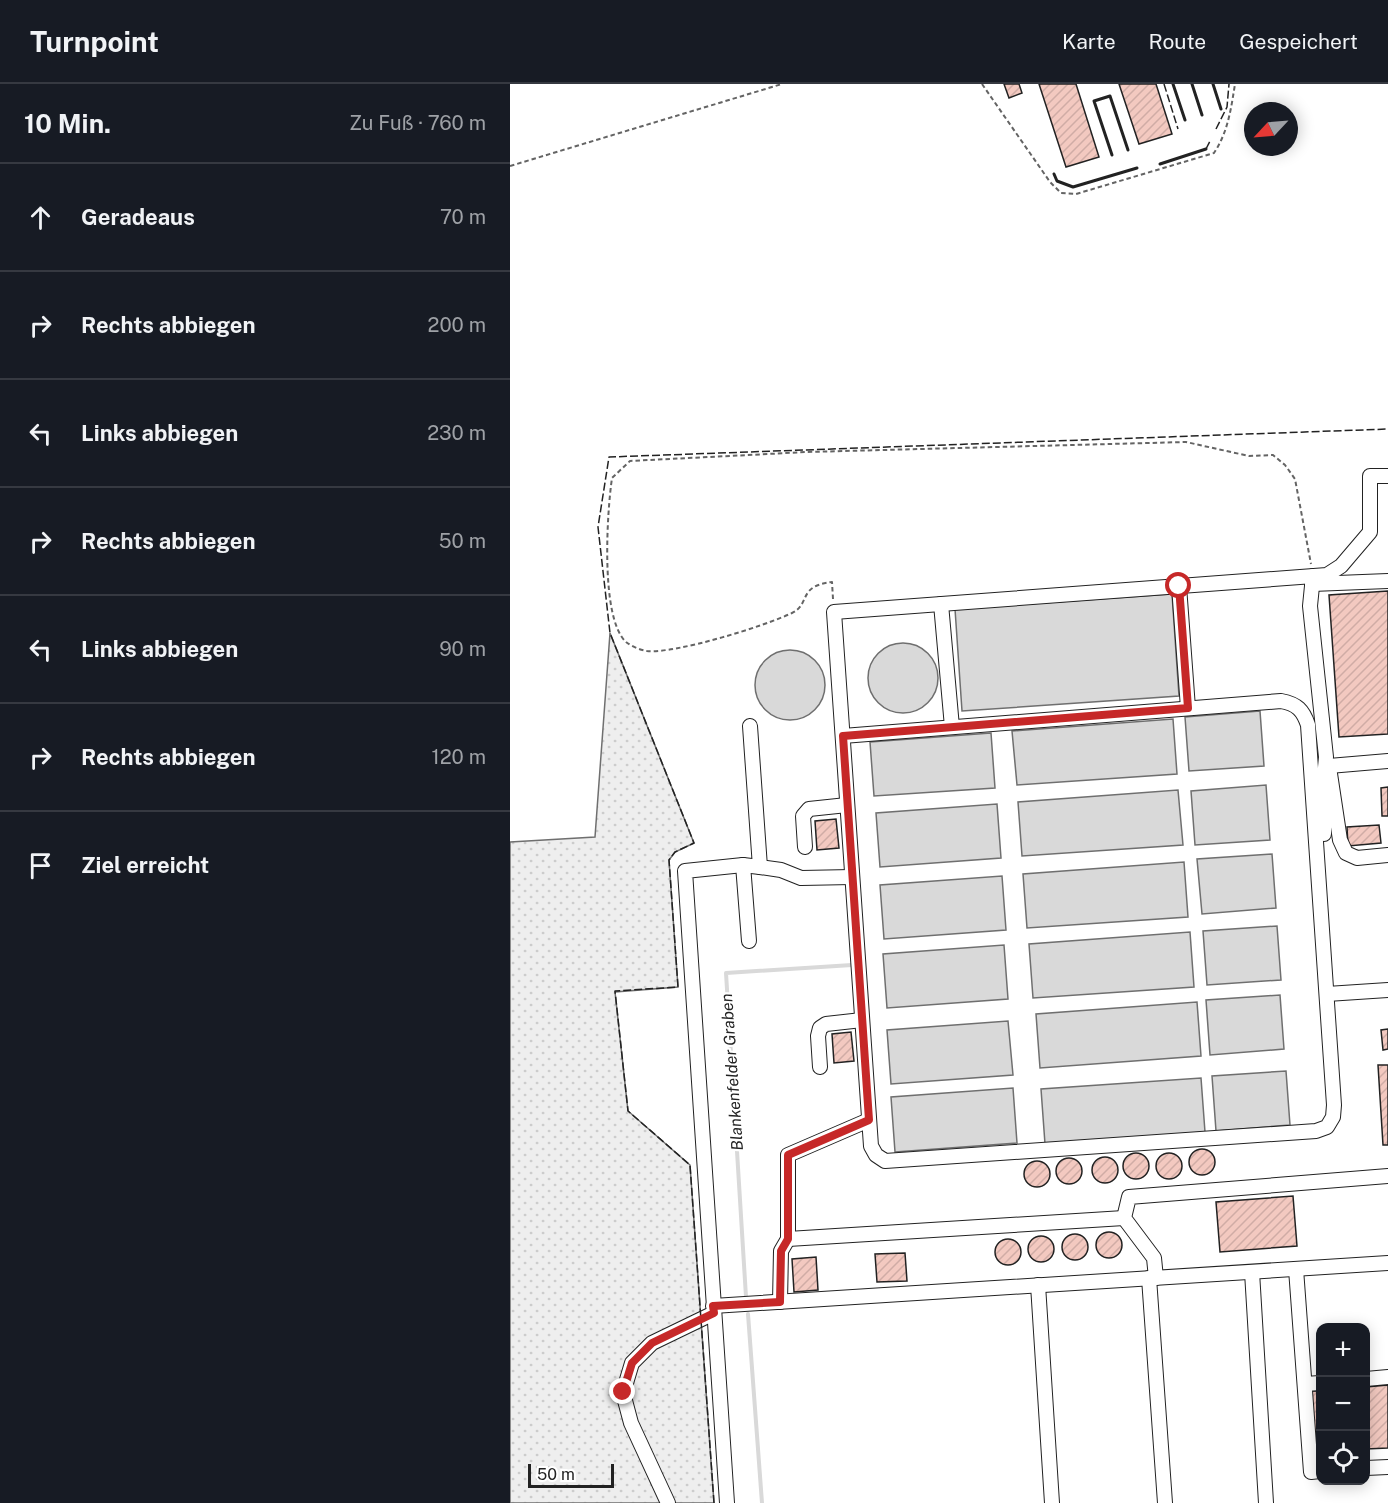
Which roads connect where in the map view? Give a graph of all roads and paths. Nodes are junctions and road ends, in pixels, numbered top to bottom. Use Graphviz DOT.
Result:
graph roads {
  1 [pos="782,84"];
  2 [pos="982,84"];
  3 [pos="1234,84"];
  4 [pos="510,166"];
  5 [pos="1388,476"];
  6 [pos="1312,580"];
  7 [pos="1388,581"];
  8 [pos="1179,586"];
  9 [pos="941,604"];
  10 [pos="834,612"];
  11 [pos="1188,708"];
  12 [pos="750,726"];
  13 [pos="952,727"];
  14 [pos="843,736"];
  15 [pos="1388,761"];
  16 [pos="1328,762"];
  17 [pos="847,805"];
  18 [pos="805,848"];
  19 [pos="1388,855"];
  20 [pos="743,866"];
  21 [pos="760,867"];
  22 [pos="1318,867"];
  23 [pos="852,877"];
  24 [pos="748,942"];
  25 [pos="1388,990"];
  26 [pos="1327,994"];
  27 [pos="862,1020"];
  28 [pos="820,1067"];
  29 [pos="869,1120"];
  30 [pos="1388,1176"];
  31 [pos="1124,1218"];
  32 [pos="788,1239"];
  33 [pos="1388,1263"];
  34 [pos="1296,1269"];
  35 [pos="1252,1272"];
  36 [pos="1152,1278"];
  37 [pos="1038,1285"];
  38 [pos="780,1302"];
  39 [pos="713,1310"];
  40 [pos="1388,1377"];
  41 [pos="1370,1379"];
  42 [pos="1316,1383"];
  43 [pos="1305,1384"];
  44 [pos="1388,1467"];
  45 [pos="1370,1468"];
  46 [pos="1316,1471"];
  47 [pos="668,1503"];
  48 [pos="727,1503"];
  49 [pos="1052,1503"];
  50 [pos="1164,1503"];
  51 [pos="1266,1503"];
  1 -- 4 [label="path"];
  2 -- 3 [label="path"];
  5 -- 6 [label="lane"];
  6 -- 7 [label="lane"];
  6 -- 8 [label="lane"];
  6 -- 10 [label="path"];
  6 -- 16 [label="lane"];
  8 -- 9 [label="lane"];
  8 -- 11 [label="lane"];
  9 -- 10 [label="lane"];
  9 -- 13 [label="lane"];
  10 -- 14 [label="lane"];
  11 -- 13 [label="lane"];
  11 -- 22 [label="lane"];
  12 -- 21 [label="lane"];
  13 -- 14 [label="lane"];
  14 -- 17 [label="lane"];
  15 -- 16 [label="lane"];
  16 -- 19 [label="lane"];
  16 -- 22 [label="lane"];
  17 -- 18 [label="lane"];
  17 -- 23 [label="lane"];
  20 -- 21 [label="lane"];
  20 -- 24 [label="lane"];
  20 -- 39 [label="lane"];
  21 -- 23 [label="lane"];
  22 -- 26 [label="lane"];
  23 -- 27 [label="lane"];
  25 -- 26 [label="lane"];
  26 -- 29 [label="lane"];
  27 -- 28 [label="lane"];
  27 -- 29 [label="lane"];
  29 -- 32 [label="lane"];
  30 -- 31 [label="lane"];
  31 -- 32 [label="lane"];
  31 -- 36 [label="lane"];
  32 -- 38 [label="lane"];
  33 -- 34 [label="lane"];
  34 -- 35 [label="lane"];
  34 -- 43 [label="lane"];
  35 -- 36 [label="lane"];
  35 -- 51 [label="lane"];
  36 -- 37 [label="lane"];
  36 -- 50 [label="lane"];
  37 -- 38 [label="lane"];
  37 -- 49 [label="lane"];
  38 -- 39 [label="lane"];
  39 -- 47 [label="lane"];
  39 -- 48 [label="lane"];
  40 -- 41 [label="lane"];
  42 -- 43 [label="lane"];
  43 -- 46 [label="lane"];
  44 -- 45 [label="lane"];
}
